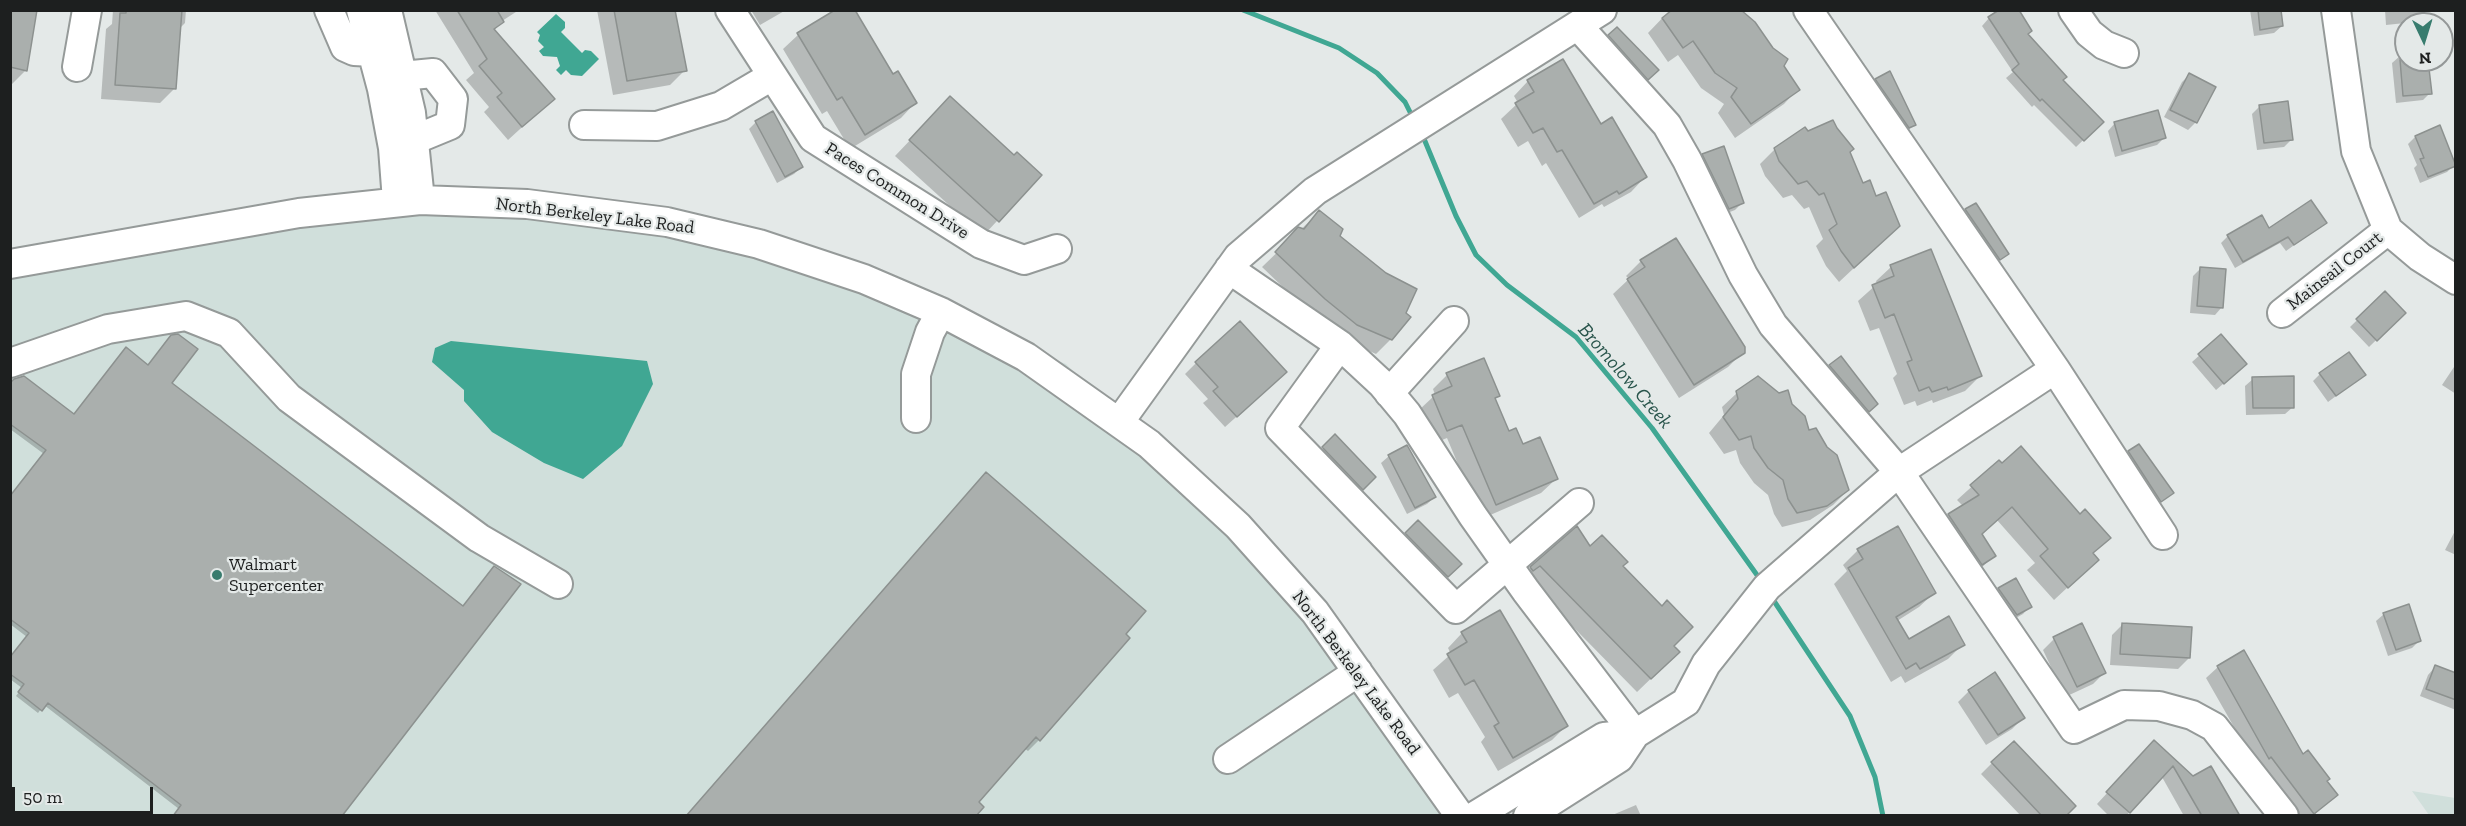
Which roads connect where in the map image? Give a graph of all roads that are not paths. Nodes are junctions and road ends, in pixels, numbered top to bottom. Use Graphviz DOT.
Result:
graph roads {
  1 [pos="87,10"];
  2 [pos="329,10"];
  3 [pos="361,10"];
  4 [pos="387,10"];
  5 [pos="730,10"];
  6 [pos="1602,10"];
  7 [pos="1808,10"];
  8 [pos="2073,10"];
  9 [pos="2336,10"];
  10 [pos="1578,26"];
  11 [pos="373,52"];
  12 [pos="2124,52"];
  13 [pos="77,67"];
  14 [pos="772,76"];
  15 [pos="392,82"];
  16 [pos="584,125"];
  17 [pos="404,145"];
  18 [pos="409,200"];
  19 [pos="2388,230"];
  20 [pos="1057,249"];
  21 [pos="10,264"];
  22 [pos="1229,269"];
  23 [pos="2456,280"];
  24 [pos="942,312"];
  25 [pos="2282,313"];
  26 [pos="1454,321"];
  27 [pos="1340,345"];
  28 [pos="10,363"];
  29 [pos="2055,369"];
  30 [pos="1389,393"];
  31 [pos="916,418"];
  32 [pos="1119,421"];
  33 [pos="1899,472"];
  34 [pos="1579,503"];
  35 [pos="2163,535"];
  36 [pos="1507,563"];
  37 [pos="558,584"];
  38 [pos="1358,672"];
  39 [pos="1635,734"];
  40 [pos="1228,759"];
  41 [pos="1588,761"];
  42 [pos="1545,771"];
  43 [pos="1560,795"];
  44 [pos="1460,816"];
  45 [pos="1475,816"];
  46 [pos="1528,816"];
  47 [pos="2283,816"];
  1 -- 13 [label="street"];
  2 -- 11 [label="street"];
  3 -- 11 [label="street"];
  4 -- 15 [label="street"];
  5 -- 14 [label="street, Paces Common Drive"];
  6 -- 10 [label="street"];
  7 -- 29 [label="street"];
  8 -- 12 [label="street"];
  9 -- 19 [label="street"];
  10 -- 22 [label="street"];
  10 -- 33 [label="street"];
  11 -- 15 [label="street"];
  14 -- 16 [label="street"];
  14 -- 20 [label="street, Paces Common Drive"];
  15 -- 17 [label="street"];
  15 -- 17 [label="street"];
  17 -- 18 [label="street"];
  18 -- 21 [label="street, North Berkeley Lake Road"];
  18 -- 24 [label="street, North Berkeley Lake Road"];
  19 -- 23 [label="street"];
  19 -- 25 [label="street, Mainsail Court"];
  22 -- 27 [label="street"];
  22 -- 32 [label="street"];
  24 -- 31 [label="street"];
  24 -- 32 [label="street, North Berkeley Lake Road"];
  26 -- 30 [label="street"];
  27 -- 30 [label="street"];
  27 -- 36 [label="street"];
  28 -- 37 [label="street"];
  29 -- 33 [label="street"];
  29 -- 35 [label="street"];
  30 -- 36 [label="street"];
  32 -- 38 [label="street, North Berkeley Lake Road"];
  33 -- 39 [label="street"];
  33 -- 47 [label="street"];
  34 -- 36 [label="street"];
  36 -- 39 [label="street"];
  38 -- 40 [label="street"];
  38 -- 44 [label="street, North Berkeley Lake Road"];
  39 -- 41 [label="street"];
  41 -- 42 [label="street"];
  41 -- 43 [label="street"];
  42 -- 43 [label="street"];
  42 -- 45 [label="street"];
  43 -- 46 [label="street"];
}
